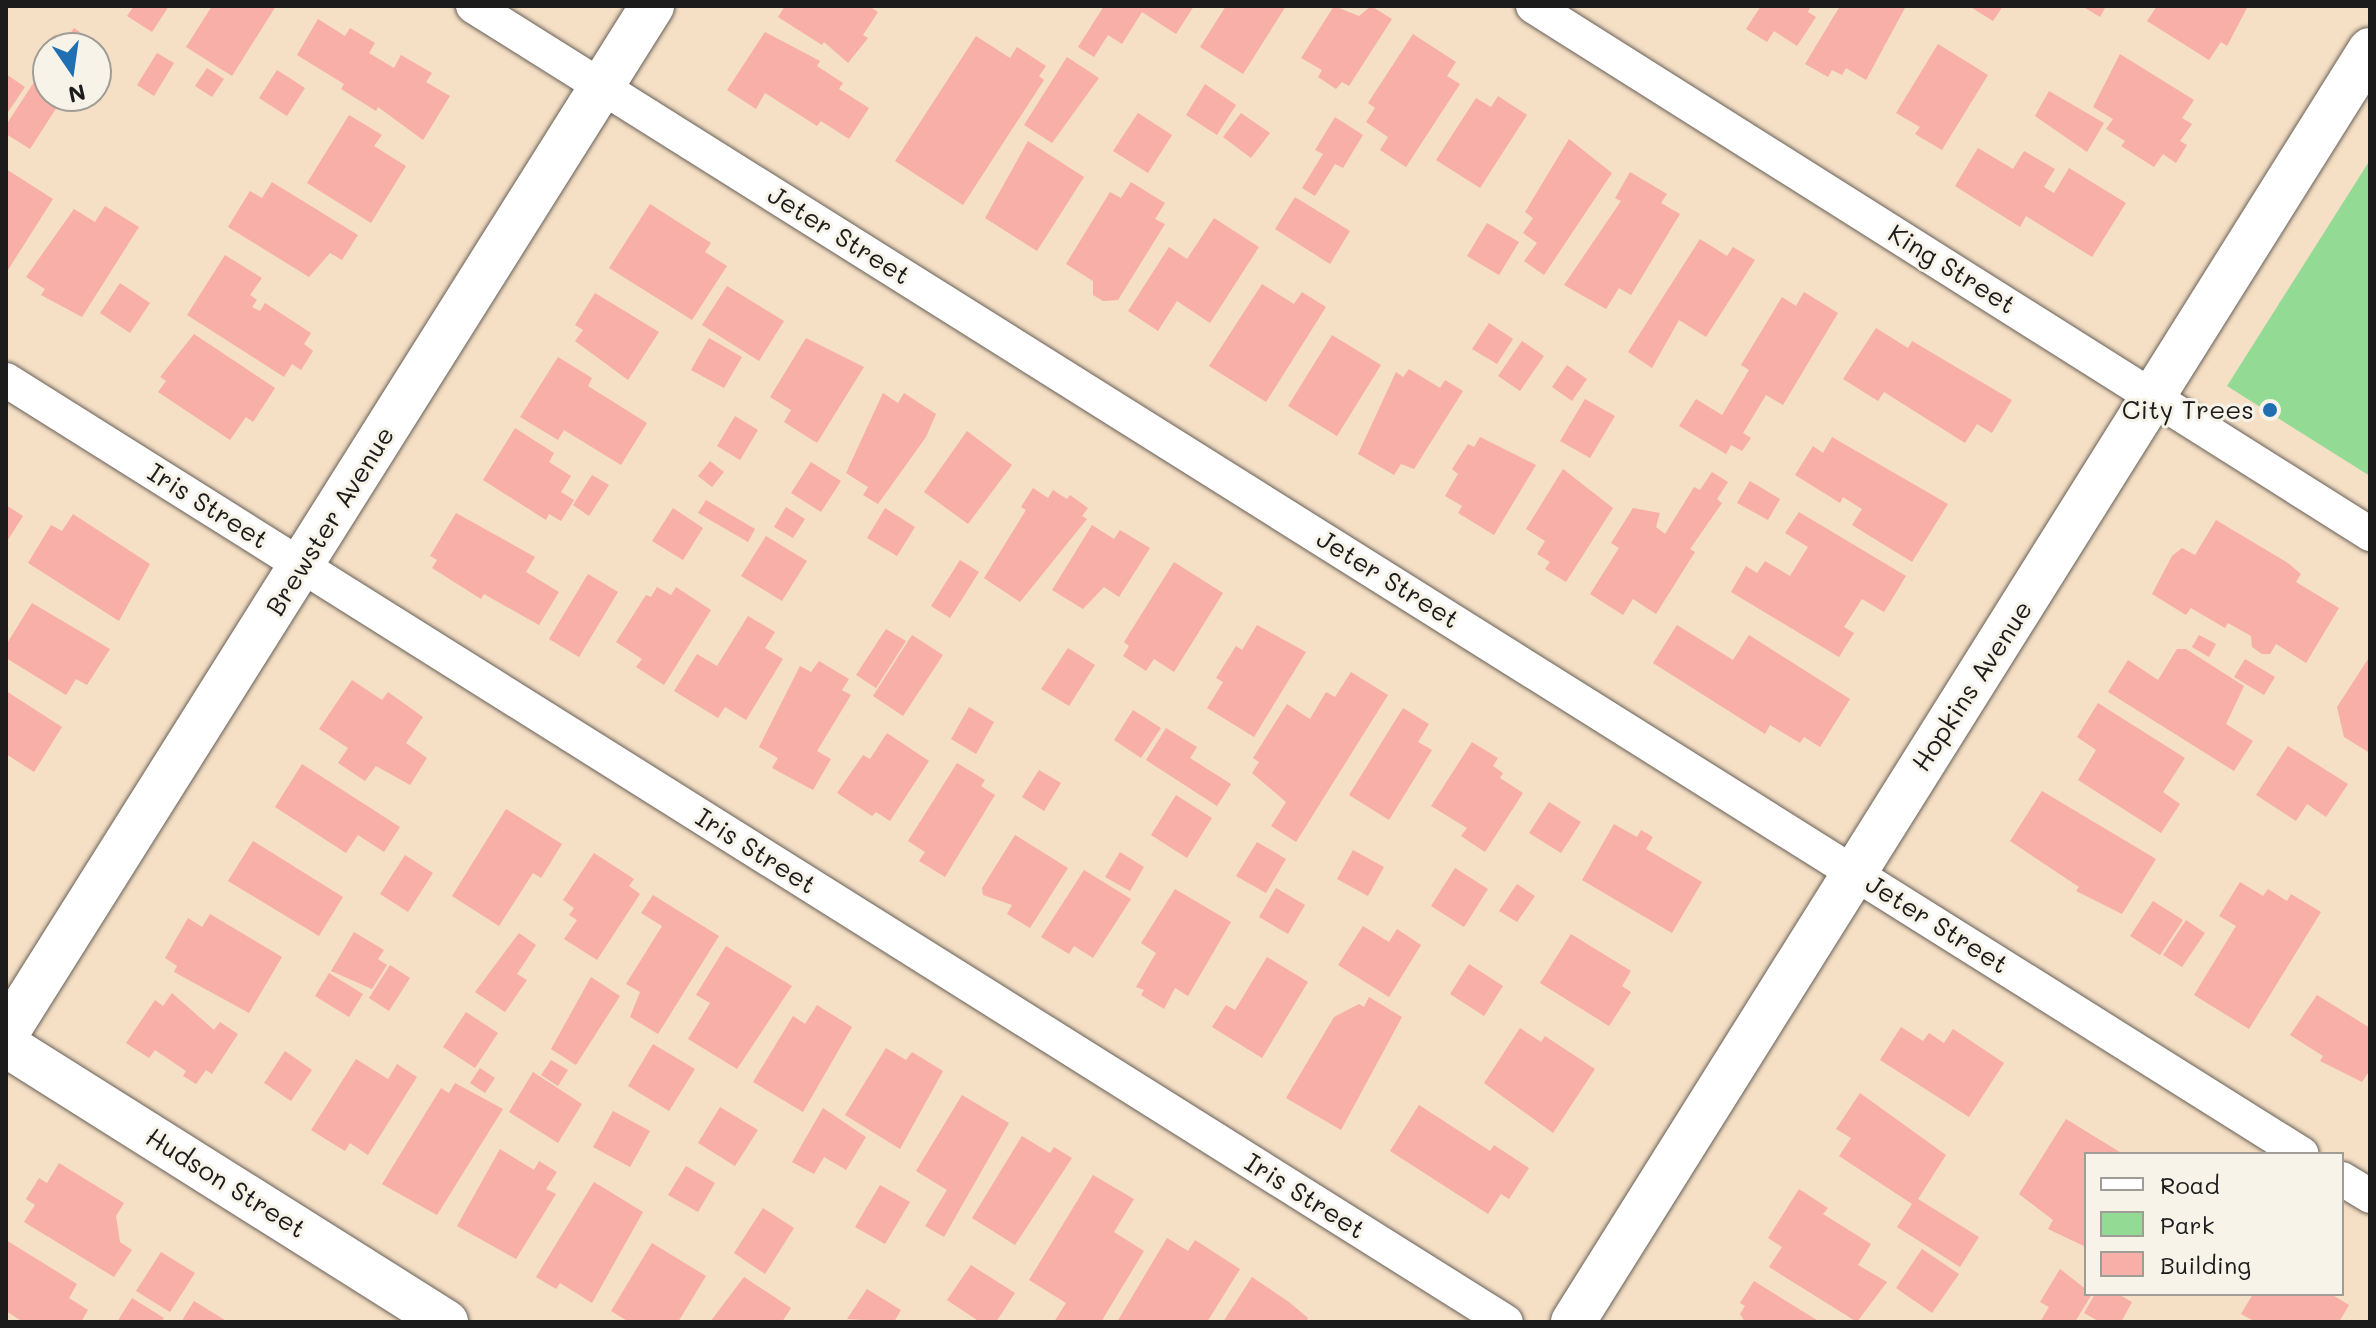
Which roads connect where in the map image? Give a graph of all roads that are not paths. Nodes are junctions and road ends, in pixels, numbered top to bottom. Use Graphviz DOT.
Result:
graph roads {
  1 [pos="473,6"];
  2 [pos="652,6"];
  3 [pos="1533,6"];
  4 [pos="2370,50"];
  5 [pos="603,86"];
  6 [pos="6,380"];
  7 [pos="2156,397"];
  8 [pos="2370,534"];
  9 [pos="302,565"];
  10 [pos="1854,872"];
  11 [pos="6,1034"];
  12 [pos="6,1045"];
  13 [pos="2299,1152"];
  14 [pos="2344,1180"];
  15 [pos="2370,1196"];
  16 [pos="446,1322"];
  17 [pos="1506,1322"];
  18 [pos="1573,1322"];
  1 -- 5 [label="street, Jeter Street"];
  2 -- 5 [label="street, Brewster Avenue"];
  3 -- 7 [label="street, King Street"];
  4 -- 7 [label="street, Hopkins Avenue"];
  5 -- 9 [label="street, Brewster Avenue"];
  5 -- 10 [label="street, Jeter Street"];
  6 -- 9 [label="street, Iris Street"];
  7 -- 8 [label="street, King Street"];
  7 -- 10 [label="street, Hopkins Avenue"];
  9 -- 11 [label="street, Brewster Avenue"];
  9 -- 17 [label="street, Iris Street"];
  10 -- 13 [label="street, Jeter Street"];
  10 -- 18 [label="street, Hopkins Avenue"];
  12 -- 16 [label="street, Hudson Street"];
  14 -- 15 [label="street"];
}
